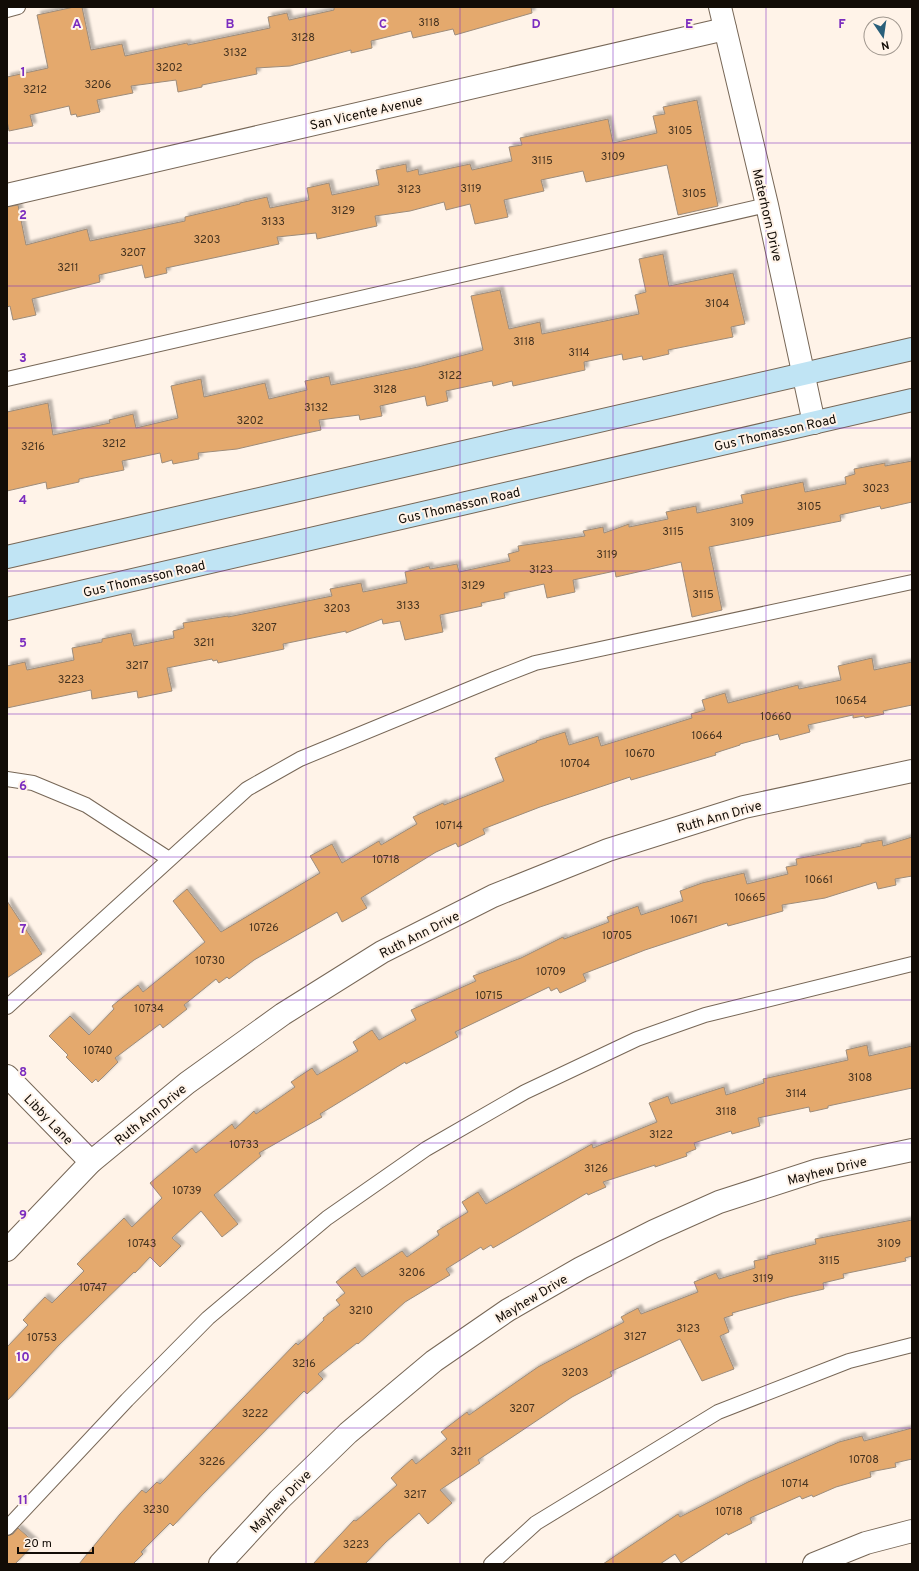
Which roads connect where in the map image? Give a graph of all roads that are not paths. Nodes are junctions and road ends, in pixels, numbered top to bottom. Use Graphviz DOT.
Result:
graph roads {
  1 [pos="18,7"];
  2 [pos="720,7"];
  3 [pos="7,10"];
  4 [pos="725,29"];
  5 [pos="7,195"];
  6 [pos="766,205"];
  7 [pos="912,349"];
  8 [pos="803,374"];
  9 [pos="7,380"];
  10 [pos="912,400"];
  11 [pos="814,423"];
  12 [pos="7,557"];
  13 [pos="912,582"];
  14 [pos="7,609"];
  15 [pos="912,771"];
  16 [pos="7,779"];
  17 [pos="169,859"];
  18 [pos="912,964"];
  19 [pos="7,1007"];
  20 [pos="7,1076"];
  21 [pos="912,1150"];
  22 [pos="91,1162"];
  23 [pos="7,1250"];
  24 [pos="912,1345"];
  25 [pos="7,1528"];
  26 [pos="912,1531"];
  27 [pos="220,1564"];
  28 [pos="491,1564"];
  29 [pos="814,1564"];
  1 -- 3 [label="lane"];
  2 -- 4 [label="street, Materhorn Drive"];
  4 -- 5 [label="street, San Vicente Avenue"];
  4 -- 6 [label="street, Materhorn Drive"];
  6 -- 8 [label="street, Materhorn Drive"];
  6 -- 9 [label="lane"];
  7 -- 8 [label="main road"];
  8 -- 11 [label="street, Materhorn Drive"];
  8 -- 12 [label="main road"];
  10 -- 11 [label="main road, Gus Thomasson Road"];
  11 -- 14 [label="main road, Gus Thomasson Road"];
  13 -- 17 [label="lane"];
  15 -- 22 [label="street, Ruth Ann Drive"];
  16 -- 17 [label="lane"];
  17 -- 19 [label="lane"];
  18 -- 25 [label="lane"];
  20 -- 22 [label="street, Libby Lane"];
  21 -- 27 [label="street, Mayhew Drive"];
  22 -- 23 [label="street, Ruth Ann Drive"];
  24 -- 28 [label="lane"];
  26 -- 29 [label="street"];
}
